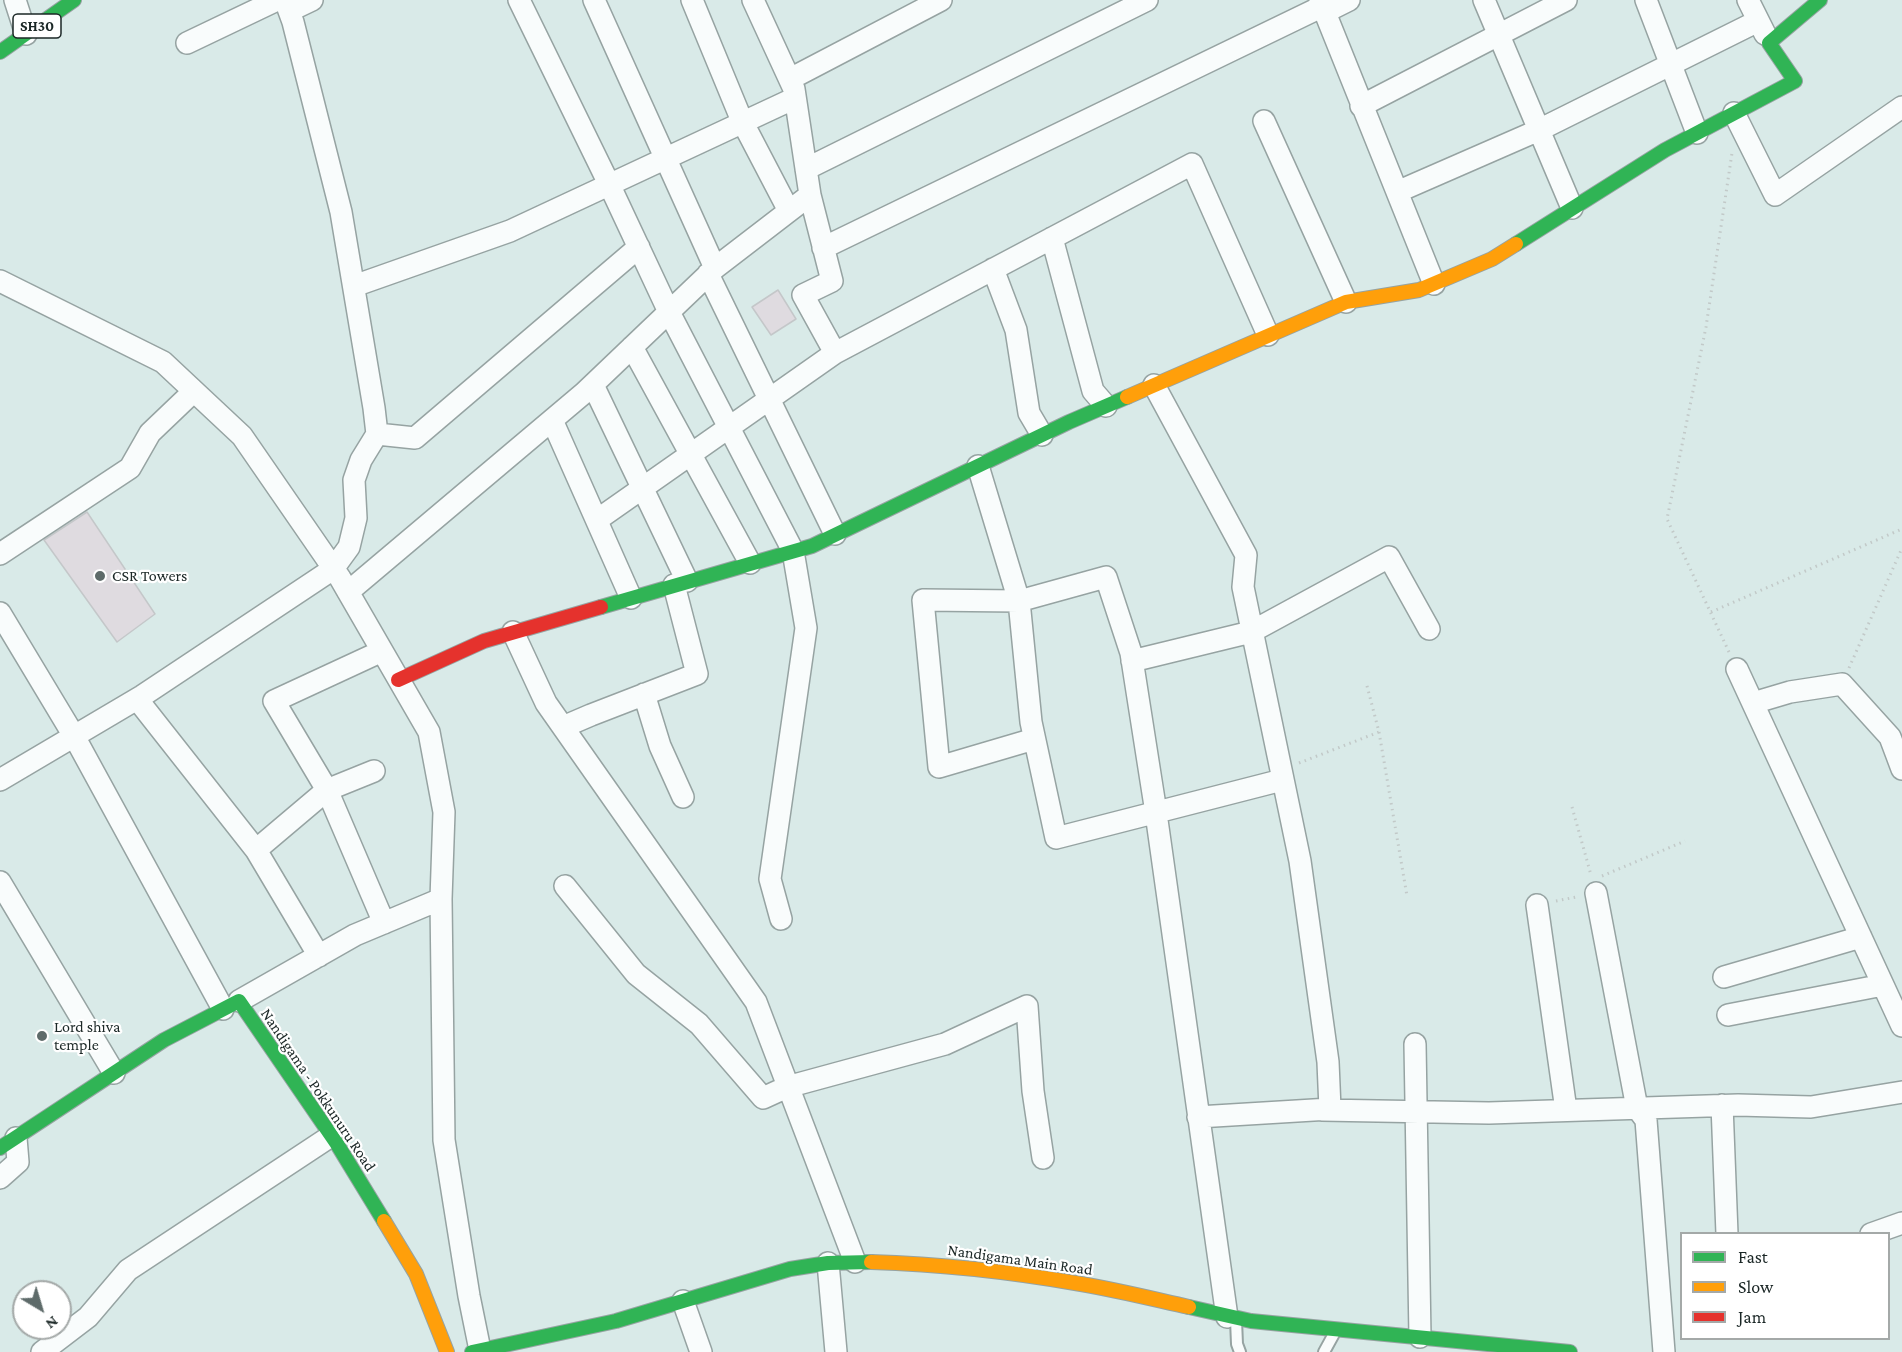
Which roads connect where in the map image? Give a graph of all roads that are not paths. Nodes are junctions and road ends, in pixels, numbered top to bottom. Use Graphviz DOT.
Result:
graph roads {
  1 [pos="15,0"];
  2 [pos="74,0"];
  3 [pos="312,0"];
  4 [pos="519,0"];
  5 [pos="594,0"];
  6 [pos="692,0"];
  7 [pos="941,0"];
  8 [pos="1147,0"];
  9 [pos="1349,0"];
  10 [pos="1484,0"];
  11 [pos="1566,0"];
  12 [pos="1646,0"];
  13 [pos="1748,0"];
  14 [pos="1820,0"];
  15 [pos="761,3"];
  16 [pos="284,4"];
  17 [pos="1323,6"];
  18 [pos="1758,21"];
  19 [pos="26,34"];
  20 [pos="1498,35"];
  21 [pos="187,43"];
  22 [pos="1769,43"];
  23 [pos="0,52"];
  24 [pos="1671,65"];
  25 [pos="792,88"];
  26 [pos="1361,106"];
  27 [pos="1902,107"];
  28 [pos="1734,113"];
  29 [pos="742,121"];
  30 [pos="1264,121"];
  31 [pos="1539,130"];
  32 [pos="1697,133"];
  33 [pos="666,157"];
  34 [pos="806,169"];
  35 [pos="609,184"];
  36 [pos="1396,192"];
  37 [pos="810,195"];
  38 [pos="1572,208"];
  39 [pos="789,211"];
  40 [pos="1052,238"];
  41 [pos="639,247"];
  42 [pos="823,248"];
  43 [pos="993,269"];
  44 [pos="712,271"];
  45 [pos="0,281"];
  46 [pos="1434,284"];
  47 [pos="354,286"];
  48 [pos="1346,302"];
  49 [pos="669,312"];
  50 [pos="1268,335"];
  51 [pos="632,347"];
  52 [pos="835,353"];
  53 [pos="592,385"];
  54 [pos="1154,385"];
  55 [pos="194,391"];
  56 [pos="769,399"];
  57 [pos="1106,406"];
  58 [pos="552,420"];
  59 [pos="728,428"];
  60 [pos="377,434"];
  61 [pos="1042,435"];
  62 [pos="690,454"];
  63 [pos="978,466"];
  64 [pos="642,488"];
  65 [pos="597,520"];
  66 [pos="836,534"];
  67 [pos="793,551"];
  68 [pos="0,554"];
  69 [pos="750,563"];
  70 [pos="333,569"];
  71 [pos="681,583"];
  72 [pos="348,592"];
  73 [pos="631,598"];
  74 [pos="1019,601"];
  75 [pos="0,613"];
  76 [pos="1429,629"];
  77 [pos="513,632"];
  78 [pos="1251,632"];
  79 [pos="382,651"];
  80 [pos="1132,661"];
  81 [pos="1737,669"];
  82 [pos="399,680"];
  83 [pos="644,694"];
  84 [pos="137,699"];
  85 [pos="1753,704"];
  86 [pos="563,728"];
  87 [pos="74,736"];
  88 [pos="1034,739"];
  89 [pos="1902,769"];
  90 [pos="374,771"];
  91 [pos="1281,775"];
  92 [pos="0,780"];
  93 [pos="327,790"];
  94 [pos="683,797"];
  95 [pos="1156,813"];
  96 [pos="256,850"];
  97 [pos="0,882"];
  98 [pos="565,886"];
  99 [pos="1596,893"];
  100 [pos="441,899"];
  101 [pos="1537,905"];
  102 [pos="781,919"];
  103 [pos="384,923"];
  104 [pos="1861,937"];
  105 [pos="319,956"];
  106 [pos="1724,977"];
  107 [pos="1883,985"];
  108 [pos="231,1005"];
  109 [pos="1728,1015"];
  110 [pos="1902,1026"];
  111 [pos="1415,1044"];
  112 [pos="114,1073"];
  113 [pos="787,1087"];
  114 [pos="1902,1092"];
  115 [pos="1722,1106"];
  116 [pos="1637,1108"];
  117 [pos="1322,1110"];
  118 [pos="1566,1110"];
  119 [pos="1417,1112"];
  120 [pos="1198,1117"];
  121 [pos="331,1136"];
  122 [pos="8,1143"];
  123 [pos="1043,1158"];
  124 [pos="0,1178"];
  125 [pos="1902,1223"];
  126 [pos="1727,1232"];
  127 [pos="1874,1232"];
  128 [pos="855,1262"];
  129 [pos="828,1263"];
  130 [pos="683,1301"];
  131 [pos="1231,1317"];
  132 [pos="1337,1329"];
  133 [pos="1420,1337"];
  134 [pos="1525,1350"];
  135 [pos="476,1351"];
  136 [pos="42,1352"];
  137 [pos="447,1352"];
  138 [pos="701,1352"];
  139 [pos="836,1352"];
  140 [pos="1240,1352"];
  141 [pos="1324,1352"];
  142 [pos="1570,1352"];
  143 [pos="1664,1352"];
  1 -- 19 [label="street"];
  2 -- 19 [label="street, SH30"];
  3 -- 16 [label="street"];
  4 -- 35 [label="street"];
  5 -- 33 [label="street"];
  6 -- 29 [label="street"];
  7 -- 25 [label="street"];
  8 -- 34 [label="street"];
  9 -- 17 [label="street"];
  10 -- 20 [label="street"];
  11 -- 20 [label="street"];
  12 -- 24 [label="street"];
  13 -- 18 [label="street"];
  14 -- 22 [label="street"];
  15 -- 25 [label="street"];
  16 -- 21 [label="street"];
  16 -- 47 [label="street"];
  17 -- 26 [label="street"];
  17 -- 42 [label="street"];
  18 -- 22 [label="street"];
  18 -- 24 [label="street"];
  19 -- 23 [label="street, SH30"];
  20 -- 26 [label="street"];
  20 -- 31 [label="street"];
  22 -- 28 [label="street"];
  24 -- 31 [label="street"];
  24 -- 32 [label="street"];
  25 -- 29 [label="street"];
  25 -- 34 [label="street"];
  26 -- 36 [label="street"];
  27 -- 28 [label="street"];
  28 -- 32 [label="street"];
  29 -- 33 [label="street"];
  29 -- 39 [label="street"];
  30 -- 48 [label="street"];
  31 -- 36 [label="street"];
  31 -- 38 [label="street"];
  32 -- 38 [label="street"];
  33 -- 35 [label="street"];
  33 -- 44 [label="street"];
  34 -- 37 [label="street"];
  35 -- 41 [label="street"];
  35 -- 47 [label="street"];
  36 -- 46 [label="street"];
  37 -- 39 [label="street"];
  37 -- 42 [label="street"];
  38 -- 46 [label="street"];
  39 -- 44 [label="street"];
  40 -- 43 [label="street"];
  40 -- 50 [label="street"];
  40 -- 57 [label="street"];
  41 -- 49 [label="street"];
  41 -- 60 [label="street"];
  42 -- 52 [label="street"];
  43 -- 52 [label="street"];
  43 -- 61 [label="street"];
  44 -- 49 [label="street"];
  44 -- 56 [label="street"];
  45 -- 55 [label="street"];
  46 -- 48 [label="street"];
  47 -- 60 [label="street"];
  48 -- 50 [label="street"];
  49 -- 51 [label="street"];
  49 -- 59 [label="street"];
  50 -- 54 [label="street"];
  51 -- 53 [label="street"];
  51 -- 62 [label="street"];
  52 -- 56 [label="street"];
  53 -- 58 [label="street"];
  53 -- 64 [label="street"];
  54 -- 57 [label="street"];
  54 -- 78 [label="street"];
  55 -- 68 [label="street"];
  55 -- 70 [label="street"];
  56 -- 59 [label="street"];
  56 -- 66 [label="street"];
  57 -- 61 [label="street"];
  58 -- 65 [label="street"];
  58 -- 72 [label="street"];
  59 -- 62 [label="street"];
  59 -- 67 [label="street"];
  60 -- 70 [label="street"];
  61 -- 63 [label="street"];
  62 -- 64 [label="street"];
  62 -- 69 [label="street"];
  63 -- 66 [label="street"];
  63 -- 74 [label="street"];
  64 -- 65 [label="street"];
  64 -- 71 [label="street"];
  65 -- 73 [label="street"];
  66 -- 67 [label="street"];
  67 -- 69 [label="street"];
  67 -- 102 [label="street"];
  69 -- 71 [label="street"];
  70 -- 72 [label="street"];
  70 -- 84 [label="street"];
  71 -- 73 [label="street"];
  71 -- 83 [label="street"];
  72 -- 79 [label="street"];
  73 -- 77 [label="street"];
  74 -- 80 [label="street"];
  74 -- 88 [label="street"];
  74 -- 88 [label="street"];
  75 -- 87 [label="street"];
  76 -- 78 [label="street"];
  77 -- 82 [label="street"];
  77 -- 86 [label="street"];
  78 -- 80 [label="street"];
  78 -- 91 [label="street"];
  79 -- 82 [label="street"];
  79 -- 93 [label="street"];
  80 -- 95 [label="street"];
  81 -- 85 [label="street"];
  82 -- 100 [label="street"];
  83 -- 86 [label="street"];
  83 -- 94 [label="street"];
  84 -- 87 [label="street"];
  84 -- 96 [label="street"];
  85 -- 89 [label="street"];
  85 -- 104 [label="street"];
  86 -- 113 [label="street"];
  87 -- 92 [label="street"];
  87 -- 108 [label="street"];
  88 -- 95 [label="street"];
  90 -- 93 [label="street"];
  91 -- 95 [label="street"];
  91 -- 117 [label="street"];
  93 -- 96 [label="street"];
  93 -- 103 [label="street"];
  95 -- 120 [label="street"];
  96 -- 105 [label="street"];
  97 -- 112 [label="street"];
  98 -- 113 [label="street"];
  99 -- 116 [label="street"];
  100 -- 103 [label="street"];
  100 -- 135 [label="street"];
  101 -- 118 [label="street"];
  103 -- 105 [label="street"];
  104 -- 106 [label="street"];
  104 -- 107 [label="street"];
  105 -- 108 [label="street"];
  107 -- 109 [label="street"];
  107 -- 110 [label="street"];
  108 -- 112 [label="street"];
  108 -- 121 [label="street, Nandigama - Pokkunuru Road"];
  111 -- 119 [label="street"];
  112 -- 122 [label="street"];
  113 -- 123 [label="street"];
  113 -- 128 [label="street"];
  114 -- 115 [label="street"];
  115 -- 116 [label="street"];
  115 -- 126 [label="street"];
  116 -- 118 [label="street"];
  116 -- 143 [label="street"];
  117 -- 119 [label="street"];
  117 -- 120 [label="street"];
  118 -- 119 [label="street"];
  119 -- 133 [label="street"];
  120 -- 131 [label="street"];
  121 -- 136 [label="street"];
  121 -- 137 [label="street, Nandigama - Pokkunuru Road"];
  122 -- 124 [label="street"];
  125 -- 127 [label="street"];
  128 -- 129 [label="street, Nandigama Main Road"];
  128 -- 131 [label="street, Nandigama Main Road"];
  129 -- 130 [label="street, Nandigama Main Road"];
  129 -- 139 [label="street"];
  130 -- 135 [label="street, Nandigama Main Road"];
  130 -- 138 [label="street"];
  131 -- 132 [label="street, Nandigama Main Road"];
  131 -- 140 [label="lane"];
  132 -- 133 [label="street, Nandigama Main Road"];
  132 -- 141 [label="lane"];
  133 -- 134 [label="street, Nandigama Main Road"];
  134 -- 142 [label="street, Nandigama Main Road"];
}
